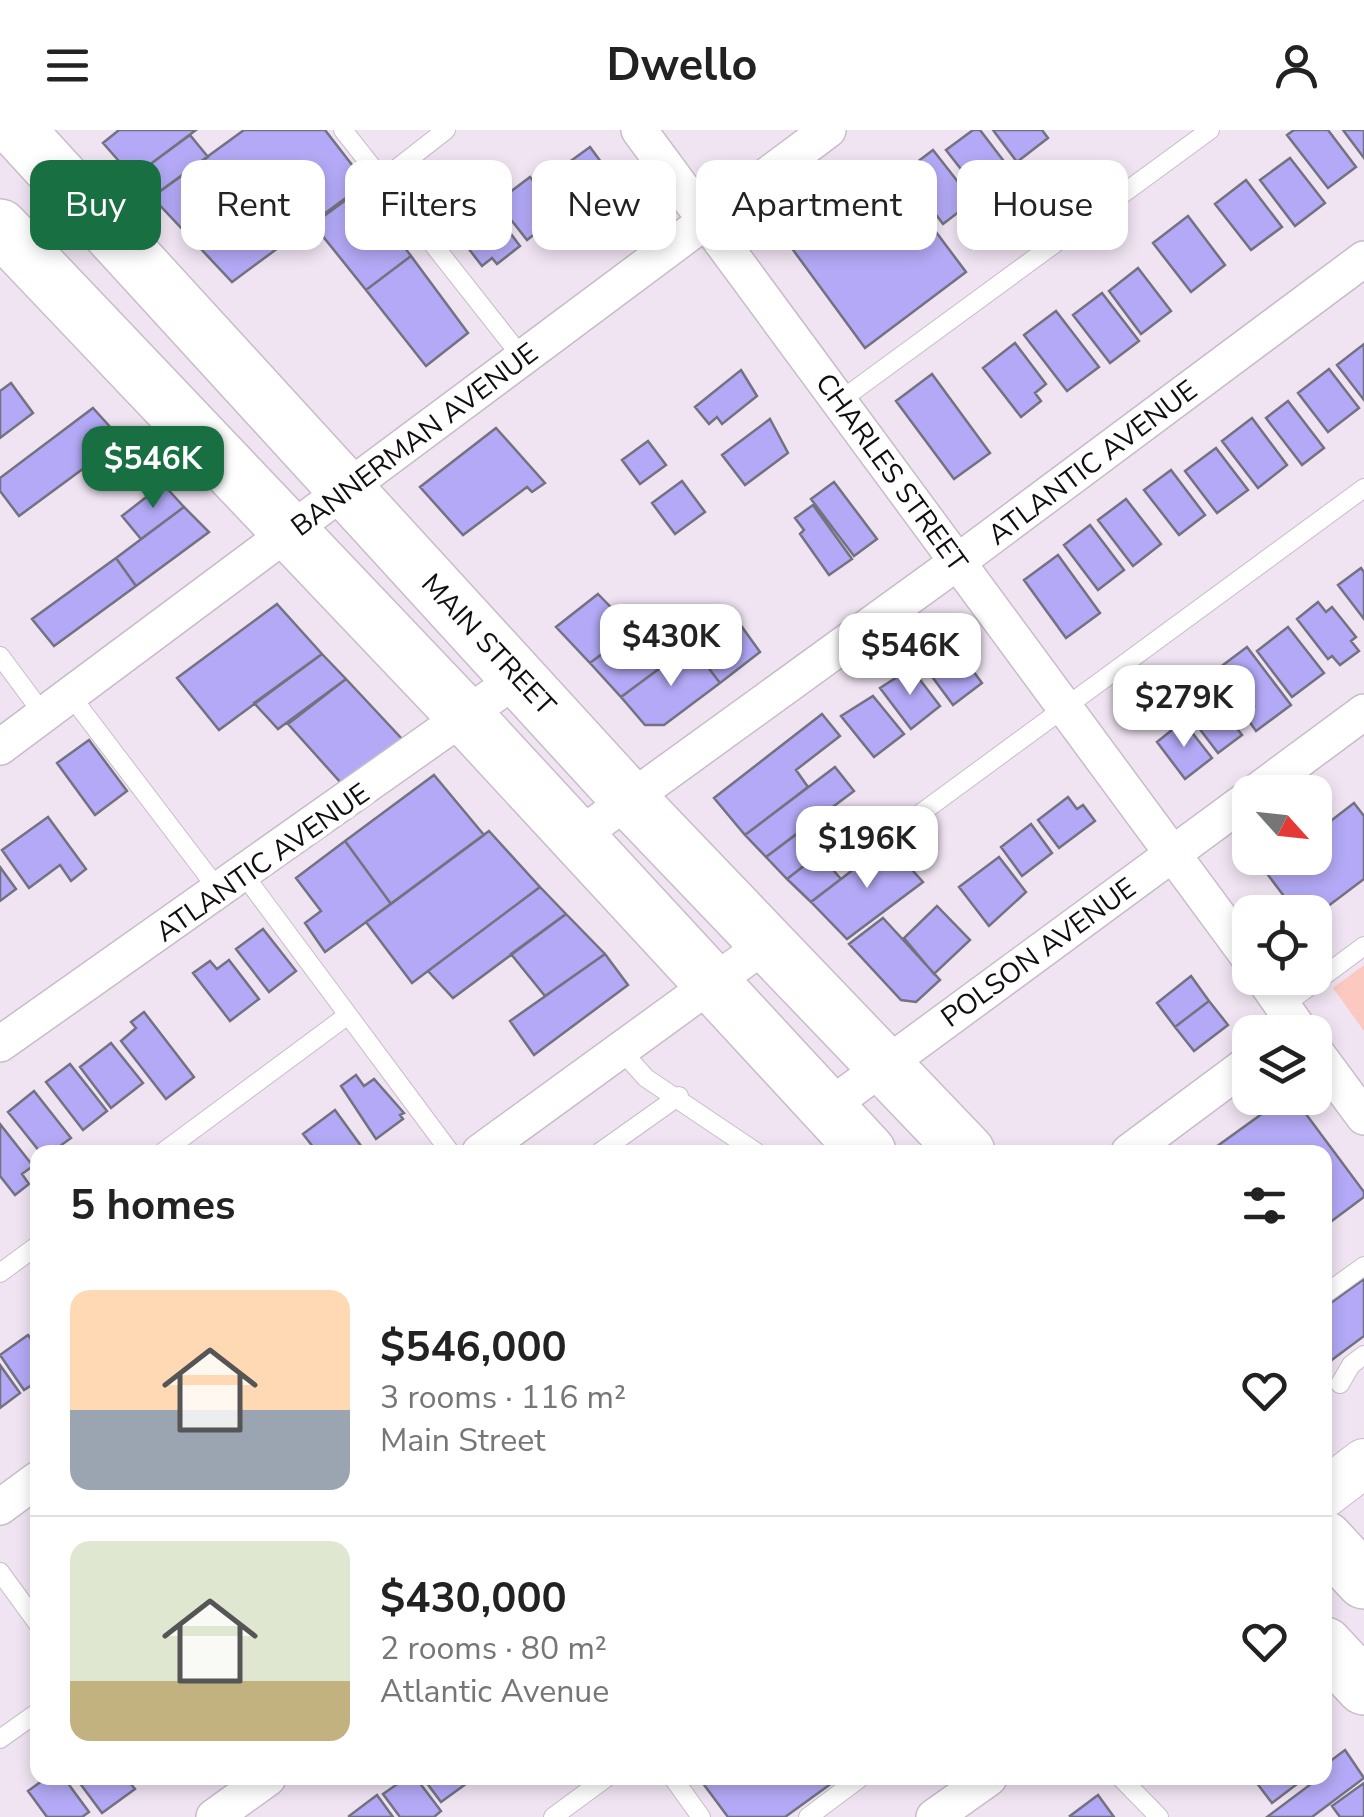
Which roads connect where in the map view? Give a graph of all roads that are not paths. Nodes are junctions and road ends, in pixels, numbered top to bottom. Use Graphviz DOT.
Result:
graph roads {
  1 [pos="342,130"];
  2 [pos="446,130"];
  3 [pos="640,130"];
  4 [pos="828,130"];
  5 [pos="1210,130"];
  6 [pos="19,139"];
  7 [pos="366,160"];
  8 [pos="408,160"];
  9 [pos="788,160"];
  10 [pos="696,204"];
  11 [pos="0,228"];
  12 [pos="696,229"];
  13 [pos="437,250"];
  14 [pos="730,250"];
  15 [pos="1364,259"];
  16 [pos="521,356"];
  17 [pos="841,400"];
  18 [pos="1364,488"];
  19 [pos="344,490"];
  20 [pos="292,532"];
  21 [pos="956,563"];
  22 [pos="0,656"];
  23 [pos="521,676"];
  24 [pos="58,705"];
  25 [pos="1066,709"];
  26 [pos="1364,712"];
  27 [pos="466,717"];
  28 [pos="0,747"];
  29 [pos="1279,775"];
  30 [pos="629,799"];
  31 [pos="1232,811"];
  32 [pos="917,816"];
  33 [pos="576,839"];
  34 [pos="1175,854"];
  35 [pos="232,884"];
  36 [pos="1232,935"];
  37 [pos="769,942"];
  38 [pos="1364,946"];
  39 [pos="709,984"];
  40 [pos="348,1015"];
  41 [pos="1297,1015"];
  42 [pos="0,1044"];
  43 [pos="619,1048"];
  44 [pos="885,1063"];
  45 [pos="1332,1074"];
  46 [pos="1232,1075"];
  47 [pos="678,1096"];
  48 [pos="827,1108"];
  49 [pos="1364,1116"];
  50 [pos="172,1145"];
  51 [pos="469,1145"];
  52 [pos="486,1145"];
  53 [pos="610,1145"];
  54 [pos="746,1145"];
  55 [pos="861,1145"];
  56 [pos="961,1145"];
  57 [pos="1138,1145"];
  58 [pos="30,1251"];
  59 [pos="1364,1266"];
  60 [pos="0,1273"];
  61 [pos="1332,1289"];
  62 [pos="1364,1355"];
  63 [pos="1340,1384"];
  64 [pos="1364,1463"];
  65 [pos="30,1485"];
  66 [pos="1332,1488"];
  67 [pos="0,1507"];
  68 [pos="0,1572"];
  69 [pos="30,1613"];
  70 [pos="1332,1653"];
  71 [pos="1364,1687"];
  72 [pos="30,1718"];
  73 [pos="0,1739"];
  74 [pos="258,1785"];
  75 [pos="596,1785"];
  76 [pos="678,1785"];
  77 [pos="851,1785"];
  78 [pos="1128,1785"];
  79 [pos="214,1817"];
  80 [pos="552,1817"];
  81 [pos="702,1817"];
  82 [pos="808,1817"];
  83 [pos="1159,1817"];
  1 -- 7 [label="lane"];
  2 -- 8 [label="lane"];
  3 -- 10 [label="street, CHARLES STREET"];
  4 -- 9 [label="street, BANNERMAN AVENUE"];
  5 -- 17 [label="lane"];
  6 -- 19 [label="main road, MAIN STREET"];
  11 -- 20 [label="main road"];
  12 -- 16 [label="street, BANNERMAN AVENUE"];
  13 -- 16 [label="lane"];
  14 -- 17 [label="street, CHARLES STREET"];
  15 -- 21 [label="street, ATLANTIC AVENUE"];
  16 -- 19 [label="street, BANNERMAN AVENUE"];
  17 -- 21 [label="street, CHARLES STREET"];
  18 -- 25 [label="lane"];
  19 -- 20 [label="street, BANNERMAN AVENUE"];
  19 -- 23 [label="main road, MAIN STREET"];
  20 -- 24 [label="street, BANNERMAN AVENUE"];
  20 -- 27 [label="main road"];
  21 -- 25 [label="street, CHARLES STREET"];
  21 -- 30 [label="street, ATLANTIC AVENUE"];
  22 -- 24 [label="lane"];
  23 -- 27 [label="street, ATLANTIC AVENUE"];
  23 -- 30 [label="main road, MAIN STREET"];
  24 -- 28 [label="street, BANNERMAN AVENUE"];
  24 -- 35 [label="lane"];
  25 -- 32 [label="lane"];
  25 -- 34 [label="street, CHARLES STREET"];
  26 -- 29 [label="street"];
  27 -- 33 [label="main road"];
  27 -- 35 [label="street, ATLANTIC AVENUE"];
  30 -- 33 [label="street, ATLANTIC AVENUE"];
  30 -- 37 [label="main road, MAIN STREET"];
  31 -- 34 [label="street, POLSON AVENUE"];
  33 -- 39 [label="main road"];
  34 -- 36 [label="street, CHARLES STREET"];
  34 -- 44 [label="street, POLSON AVENUE"];
  35 -- 40 [label="lane"];
  35 -- 42 [label="street, ATLANTIC AVENUE"];
  37 -- 39 [label="street"];
  37 -- 44 [label="main road, MAIN STREET"];
  38 -- 41 [label="lane"];
  39 -- 43 [label="street"];
  39 -- 48 [label="main road"];
  40 -- 50 [label="lane"];
  40 -- 51 [label="lane"];
  43 -- 47 [label="lane"];
  43 -- 52 [label="street"];
  44 -- 48 [label="street, POLSON AVENUE"];
  44 -- 56 [label="main road, MAIN STREET"];
  45 -- 49 [label="street"];
  46 -- 57 [label="street"];
  47 -- 53 [label="lane"];
  47 -- 54 [label="lane"];
  48 -- 55 [label="main road"];
  58 -- 60 [label="lane"];
  59 -- 61 [label="lane"];
  62 -- 63 [label="lane"];
  64 -- 66 [label="main road"];
  65 -- 67 [label="street"];
  68 -- 69 [label="lane"];
  70 -- 71 [label="main road"];
  72 -- 73 [label="lane"];
  74 -- 79 [label="street"];
  75 -- 80 [label="lane"];
  76 -- 81 [label="lane"];
  77 -- 82 [label="lane"];
  78 -- 83 [label="lane"];
}
